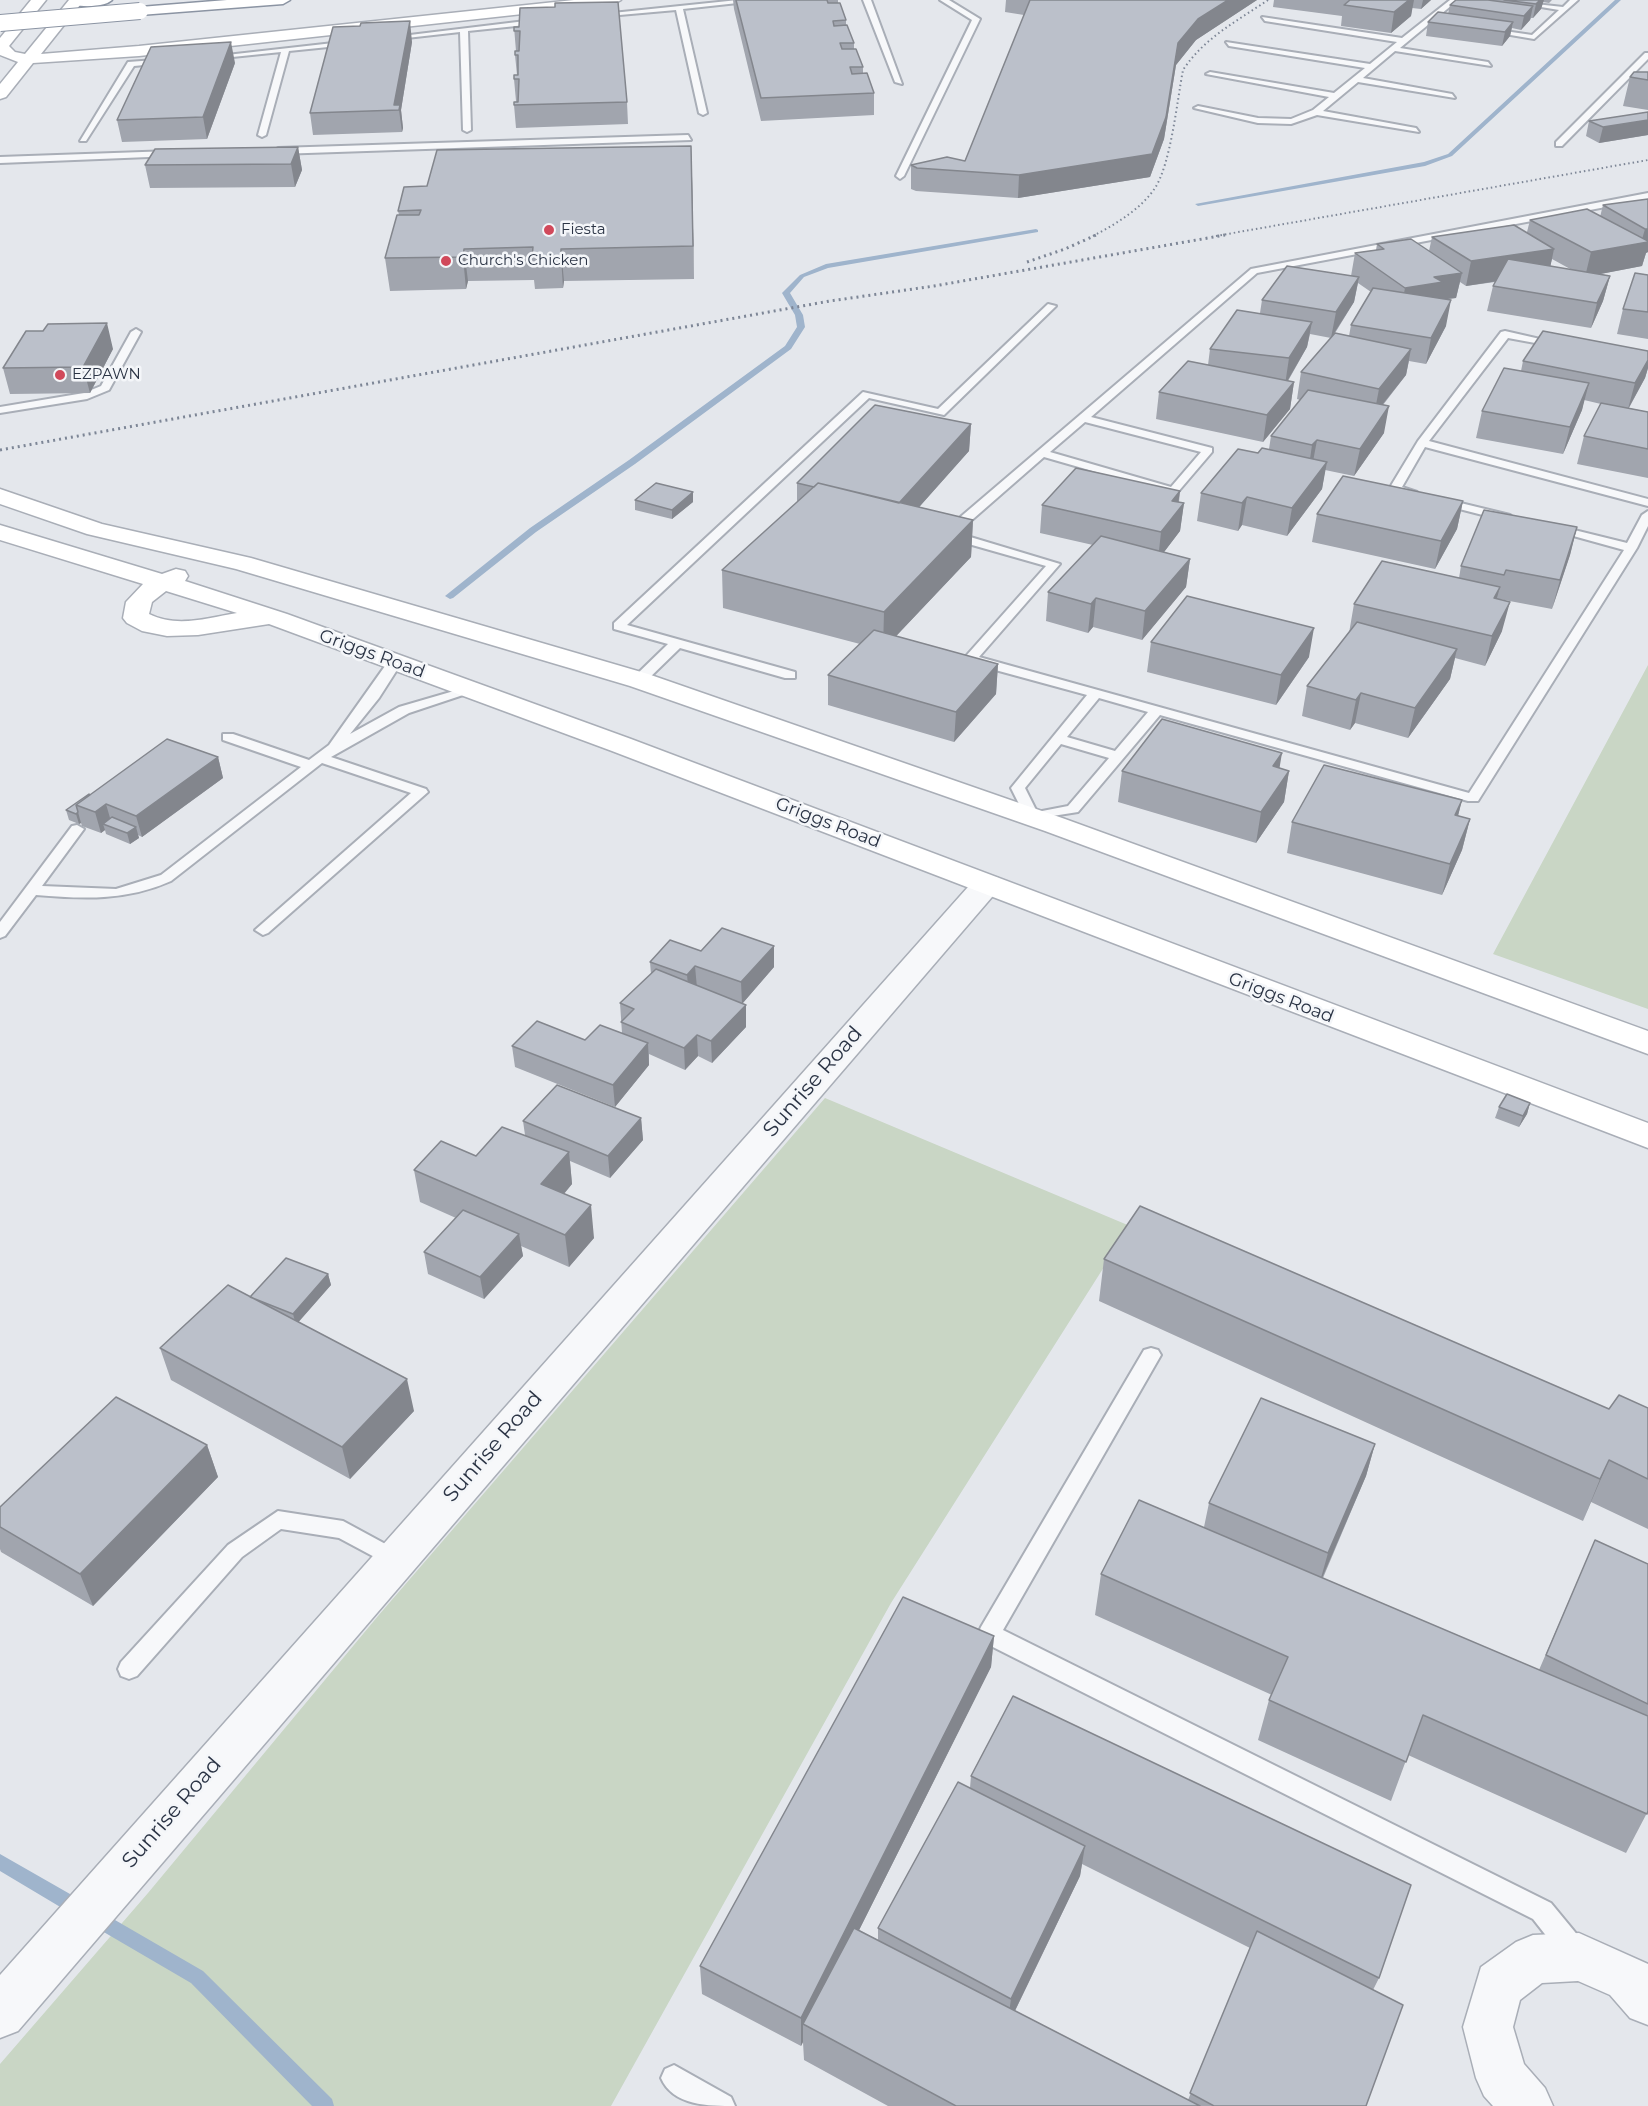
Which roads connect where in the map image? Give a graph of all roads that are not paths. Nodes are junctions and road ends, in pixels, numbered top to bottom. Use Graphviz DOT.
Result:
graph roads {
  1 [pos="39,0"];
  2 [pos="105,0"];
  3 [pos="283,0"];
  4 [pos="614,0"];
  5 [pos="761,0"];
  6 [pos="867,0"];
  7 [pos="944,0"];
  8 [pos="1454,0"];
  9 [pos="1503,0"];
  10 [pos="1574,0"];
  11 [pos="78,1"];
  12 [pos="6,6"];
  13 [pos="679,7"];
  14 [pos="1564,9"];
  15 [pos="583,16"];
  16 [pos="1265,19"];
  17 [pos="548,20"];
  18 [pos="0,22"];
  19 [pos="464,28"];
  20 [pos="1487,30"];
  21 [pos="375,40"];
  22 [pos="1404,41"];
  23 [pos="352,43"];
  24 [pos="1229,44"];
  25 [pos="1,46"];
  26 [pos="1394,49"];
  27 [pos="285,51"];
  28 [pos="1648,55"];
  29 [pos="202,58"];
  30 [pos="31,59"];
  31 [pos="178,60"];
  32 [pos="1488,64"];
  33 [pos="1371,67"];
  34 [pos="1210,74"];
  35 [pos="1356,79"];
  36 [pos="899,82"];
  37 [pos="0,94"];
  38 [pos="1336,96"];
  39 [pos="1452,96"];
  40 [pos="1198,108"];
  41 [pos="1316,112"];
  42 [pos="703,113"];
  43 [pos="467,129"];
  44 [pos="1416,130"];
  45 [pos="262,135"];
  46 [pos="688,138"];
  47 [pos="83,139"];
  48 [pos="1559,144"];
  49 [pos="264,152"];
  50 [pos="182,154"];
  51 [pos="0,160"];
  52 [pos="900,176"];
  53 [pos="1648,196"];
  54 [pos="1051,306"];
  55 [pos="136,332"];
  56 [pos="1571,347"];
  57 [pos="0,410"];
  58 [pos="1083,418"];
  59 [pos="1422,442"];
  60 [pos="1042,453"];
  61 [pos="0,496"];
  62 [pos="1648,503"];
  63 [pos="1648,515"];
  64 [pos="1519,520"];
  65 [pos="1541,525"];
  66 [pos="0,531"];
  67 [pos="1631,548"];
  68 [pos="242,563"];
  69 [pos="163,583"];
  70 [pos="274,618"];
  71 [pos="675,644"];
  72 [pos="395,662"];
  73 [pos="790,675"];
  74 [pos="639,680"];
  75 [pos="471,690"];
  76 [pos="1096,693"];
  77 [pos="1157,710"];
  78 [pos="228,737"];
  79 [pos="1057,739"];
  80 [pos="1116,756"];
  81 [pos="320,758"];
  82 [pos="1032,817"];
  83 [pos="77,829"];
  84 [pos="987,884"];
  85 [pos="32,890"];
  86 [pos="264,930"];
  87 [pos="0,933"];
  88 [pos="1648,1042"];
  89 [pos="1648,1136"];
  90 [pos="1151,1355"];
  91 [pos="395,1559"];
  92 [pos="129,1669"];
  93 [pos="1579,1957"];
  94 [pos="1641,1981"];
  95 [pos="0,2013"];
  96 [pos="674,2078"];
  97 [pos="722,2106"];
  98 [pos="1527,2106"];
  1 -- 25 [label="main road"];
  2 -- 11 [label="main road"];
  3 -- 18 [label="main road, bridge"];
  4 -- 30 [label="main road"];
  5 -- 13 [label="lane"];
  6 -- 36 [label="lane"];
  7 -- 52 [label="lane"];
  8 -- 22 [label="lane"];
  9 -- 14 [label="lane"];
  10 -- 14 [label="lane"];
  11 -- 12 [label="main road"];
  11 -- 30 [label="main road"];
  13 -- 15 [label="lane"];
  13 -- 42 [label="lane"];
  14 -- 20 [label="lane"];
  16 -- 22 [label="lane"];
  17 -- 19 [label="lane"];
  19 -- 21 [label="lane"];
  19 -- 43 [label="lane"];
  22 -- 26 [label="lane"];
  23 -- 27 [label="lane"];
  24 -- 33 [label="lane"];
  25 -- 30 [label="main road"];
  26 -- 32 [label="lane"];
  26 -- 33 [label="lane"];
  27 -- 29 [label="lane"];
  27 -- 45 [label="lane"];
  28 -- 48 [label="lane"];
  30 -- 37 [label="main road"];
  31 -- 47 [label="lane"];
  33 -- 35 [label="lane"];
  34 -- 38 [label="lane"];
  35 -- 38 [label="lane"];
  35 -- 39 [label="lane"];
  38 -- 41 [label="lane"];
  40 -- 41 [label="lane"];
  41 -- 44 [label="lane"];
  46 -- 49 [label="lane"];
  50 -- 51 [label="lane"];
  53 -- 58 [label="lane"];
  54 -- 71 [label="lane"];
  55 -- 57 [label="lane"];
  56 -- 59 [label="lane"];
  58 -- 60 [label="lane"];
  58 -- 60 [label="lane"];
  59 -- 62 [label="lane"];
  59 -- 64 [label="lane"];
  60 -- 76 [label="lane"];
  61 -- 68 [label="main road"];
  63 -- 67 [label="lane"];
  65 -- 67 [label="lane"];
  66 -- 69 [label="main road, Griggs Road"];
  67 -- 77 [label="lane"];
  68 -- 69 [label="main road"];
  68 -- 74 [label="main road"];
  69 -- 70 [label="main road, Griggs Road"];
  69 -- 70 [label="main road"];
  70 -- 72 [label="main road, Griggs Road"];
  71 -- 73 [label="lane"];
  71 -- 74 [label="lane"];
  72 -- 75 [label="main road, Griggs Road"];
  72 -- 81 [label="lane"];
  74 -- 82 [label="main road"];
  75 -- 81 [label="lane"];
  75 -- 84 [label="main road, Griggs Road"];
  76 -- 77 [label="lane"];
  76 -- 79 [label="lane"];
  77 -- 80 [label="lane"];
  78 -- 81 [label="lane"];
  79 -- 80 [label="lane"];
  79 -- 82 [label="lane"];
  80 -- 82 [label="lane"];
  81 -- 85 [label="lane"];
  81 -- 86 [label="lane"];
  82 -- 88 [label="main road"];
  83 -- 85 [label="lane"];
  84 -- 89 [label="main road, Griggs Road"];
  84 -- 91 [label="street, Sunrise Road"];
  85 -- 87 [label="lane"];
  90 -- 93 [label="lane"];
  91 -- 92 [label="lane"];
  91 -- 95 [label="street, Sunrise Road"];
  93 -- 94 [label="street"];
  93 -- 98 [label="street"];
  96 -- 97 [label="lane"];
}
